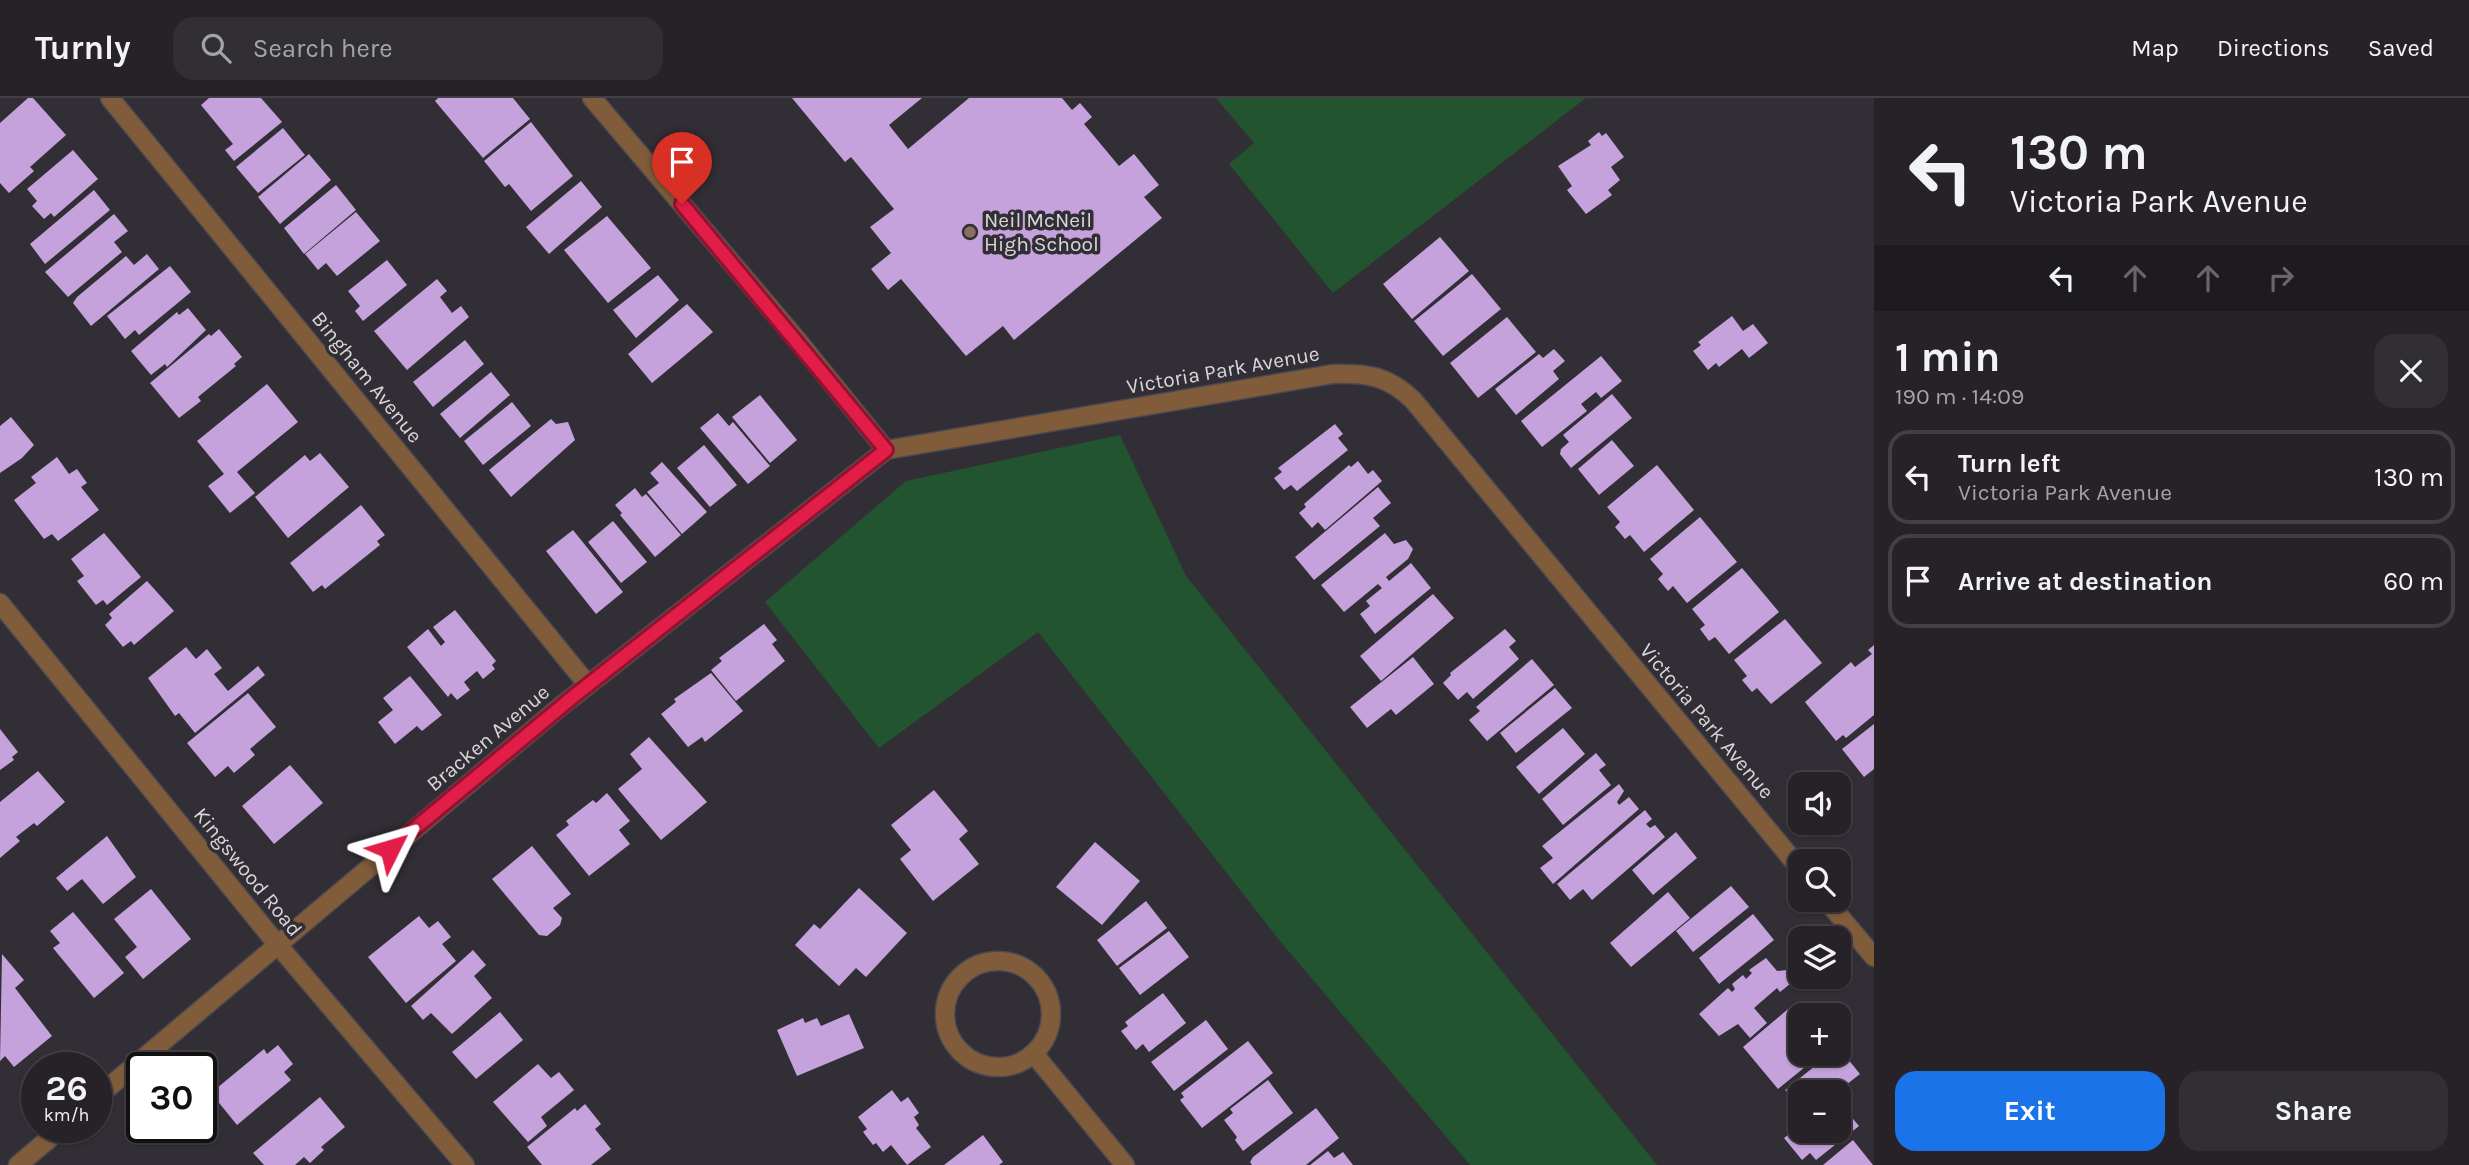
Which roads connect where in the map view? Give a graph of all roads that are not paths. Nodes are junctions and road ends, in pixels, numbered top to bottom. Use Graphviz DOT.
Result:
graph roads {
  1 [pos="110,98"];
  2 [pos="592,98"];
  3 [pos="886,450"];
  4 [pos="0,603"];
  5 [pos="588,685"];
  6 [pos="1788,854"];
  7 [pos="1836,912"];
  8 [pos="277,944"];
  9 [pos="1874,957"];
  10 [pos="1034,1054"];
  11 [pos="112,1084"];
  12 [pos="43,1143"];
  13 [pos="18,1165"];
  14 [pos="465,1165"];
  15 [pos="1125,1165"];
  1 -- 5 [label="street, Bingham Avenue"];
  2 -- 3 [label="street"];
  3 -- 5 [label="street, Bracken Avenue"];
  3 -- 6 [label="street, Victoria Park Avenue"];
  4 -- 8 [label="street, Kingswood Road"];
  5 -- 8 [label="street, Bracken Avenue"];
  7 -- 9 [label="street"];
  8 -- 11 [label="street, Bracken Avenue"];
  8 -- 14 [label="street, Kingswood Road"];
  10 -- 10 [label="street"];
  10 -- 15 [label="street"];
  12 -- 13 [label="street"];
}
